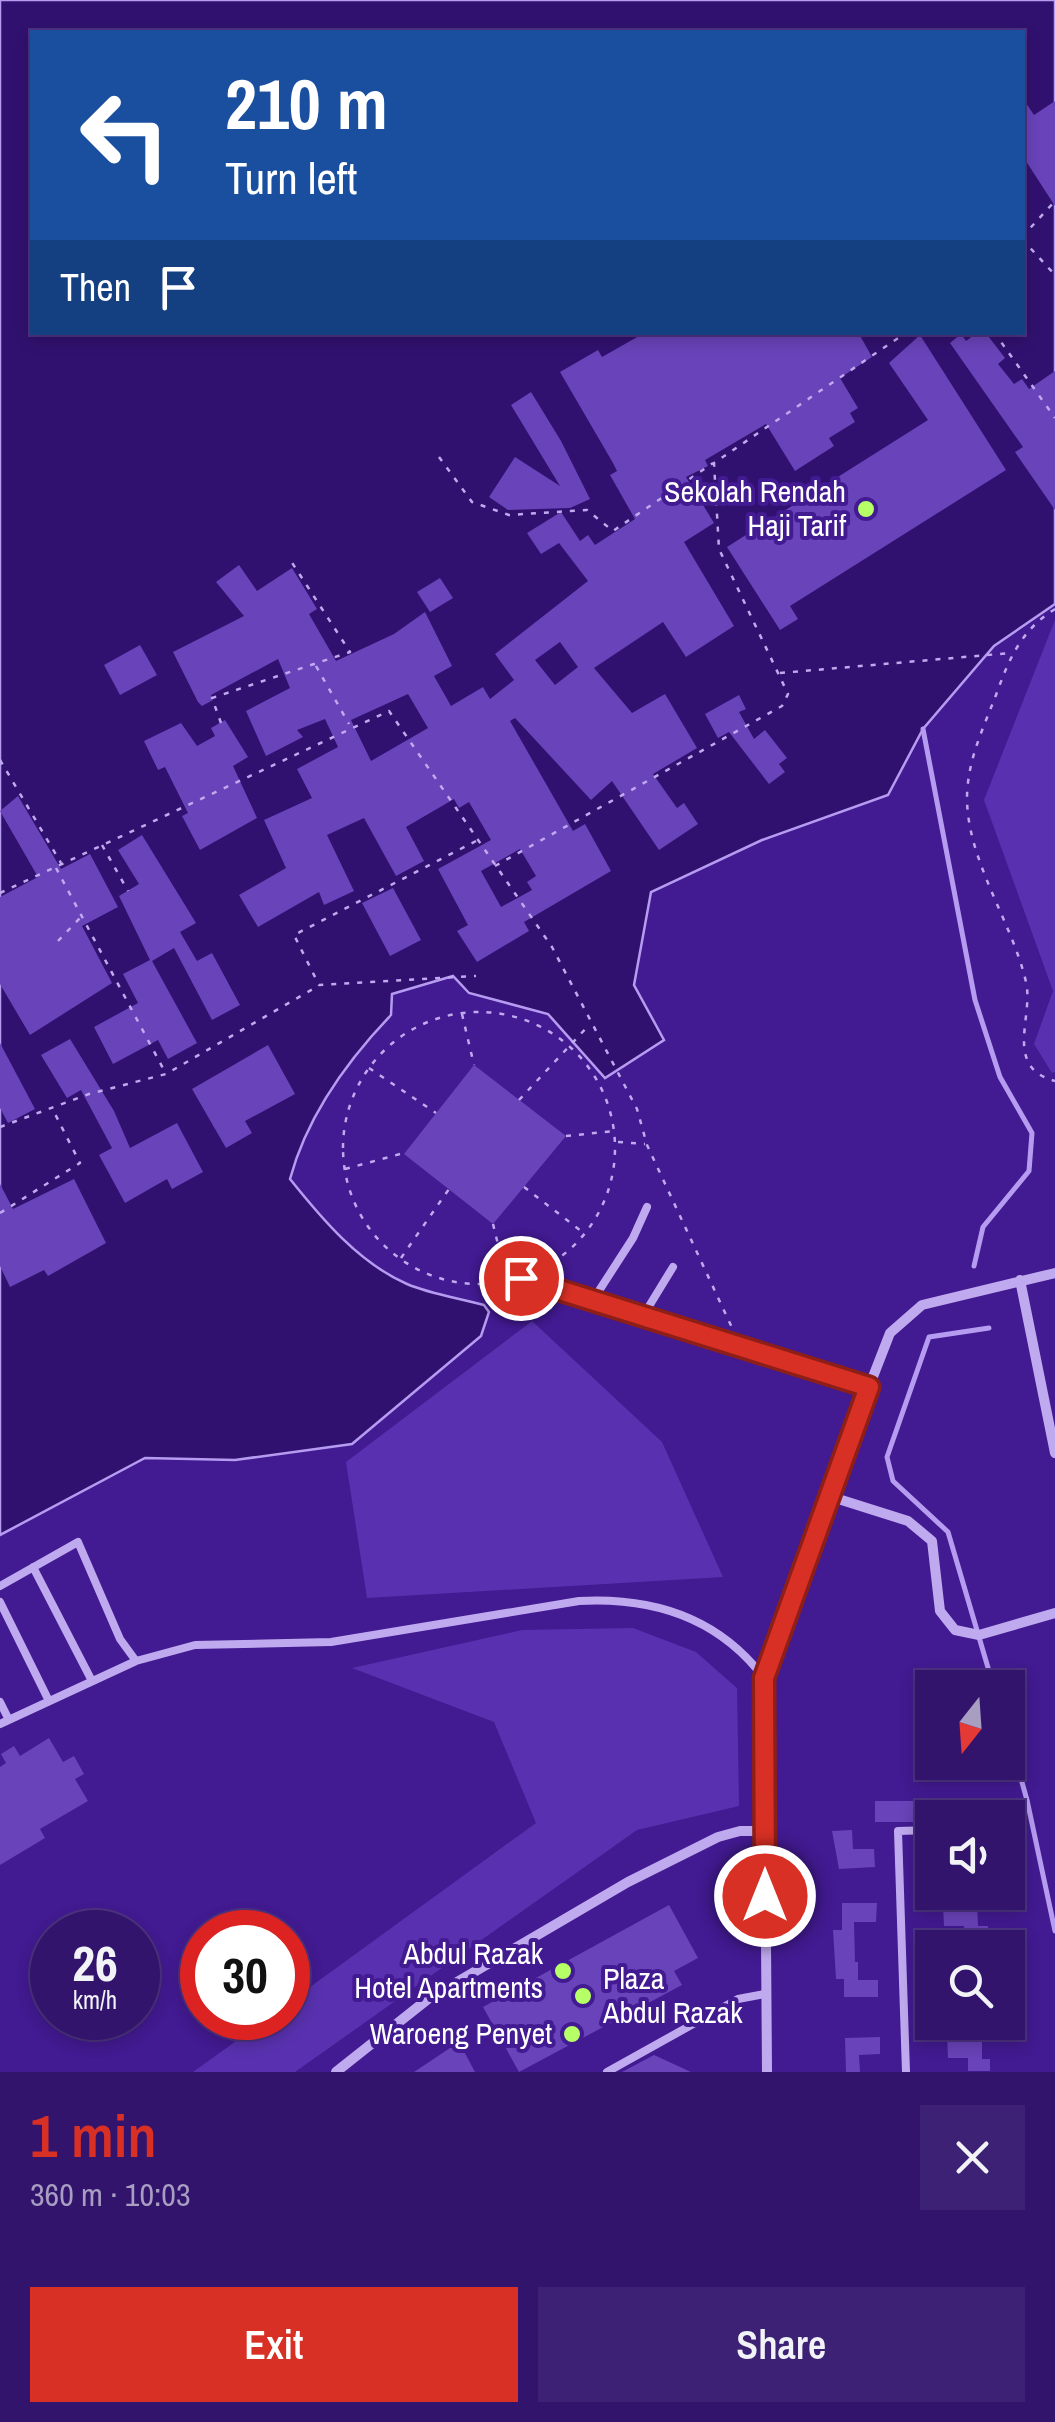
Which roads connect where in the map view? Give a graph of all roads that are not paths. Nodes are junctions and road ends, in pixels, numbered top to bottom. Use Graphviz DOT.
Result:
graph roads {
  1 [pos="646,1207"];
  2 [pos="673,1267"];
  3 [pos="1055,1273"];
  4 [pos="521,1278"];
  5 [pos="1020,1280"];
  6 [pos="593,1300"];
  7 [pos="643,1316"];
  8 [pos="869,1387"];
  9 [pos="1055,1453"];
  10 [pos="832,1497"];
  11 [pos="33,1568"];
  12 [pos="0,1586"];
  13 [pos="0,1602"];
  14 [pos="1055,1613"];
  15 [pos="136,1661"];
  16 [pos="764,1678"];
  17 [pos="92,1682"];
  18 [pos="49,1701"];
  19 [pos="0,1702"];
  20 [pos="4,1722"];
  21 [pos="915,1830"];
  22 [pos="764,1832"];
  23 [pos="766,1994"];
  24 [pos="336,2072"];
  25 [pos="608,2072"];
  26 [pos="767,2072"];
  27 [pos="906,2072"];
  1 -- 6 [label="lane"];
  2 -- 7 [label="lane"];
  3 -- 5 [label="street"];
  4 -- 6 [label="lane"];
  5 -- 8 [label="street"];
  5 -- 9 [label="street"];
  6 -- 7 [label="lane"];
  7 -- 8 [label="lane"];
  8 -- 10 [label="street"];
  10 -- 14 [label="street"];
  10 -- 16 [label="street"];
  11 -- 12 [label="lane"];
  11 -- 15 [label="lane"];
  11 -- 17 [label="lane"];
  13 -- 18 [label="lane"];
  15 -- 16 [label="lane"];
  15 -- 17 [label="lane"];
  16 -- 22 [label="street"];
  17 -- 18 [label="lane"];
  18 -- 20 [label="lane"];
  19 -- 20 [label="lane"];
  21 -- 27 [label="lane"];
  22 -- 23 [label="street"];
  22 -- 24 [label="street"];
  23 -- 25 [label="lane"];
  23 -- 26 [label="street"];
}
